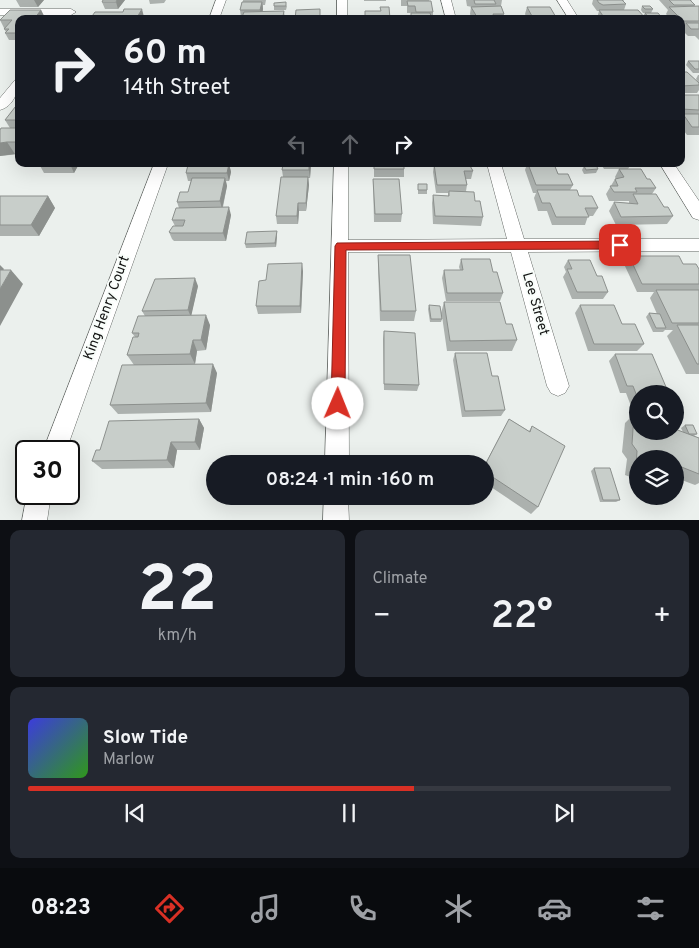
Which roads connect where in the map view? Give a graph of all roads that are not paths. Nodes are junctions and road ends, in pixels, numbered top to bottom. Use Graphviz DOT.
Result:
graph roads {
  1 [pos="221,0"];
  2 [pos="342,0"];
  3 [pos="446,0"];
  4 [pos="562,0"];
  5 [pos="0,12"];
  6 [pos="71,12"];
  7 [pos="215,15"];
  8 [pos="342,15"];
  9 [pos="450,15"];
  10 [pos="571,15"];
  11 [pos="15,88"];
  12 [pos="0,106"];
  13 [pos="160,167"];
  14 [pos="341,167"];
  15 [pos="495,167"];
  16 [pos="669,167"];
  17 [pos="699,214"];
  18 [pos="518,245"];
  19 [pos="699,245"];
  20 [pos="340,246"];
  21 [pos="558,386"];
  22 [pos="58,440"];
  23 [pos="337,455"];
  24 [pos="37,505"];
  25 [pos="336,505"];
  26 [pos="34,520"];
  27 [pos="336,520"];
  1 -- 7 [label="street"];
  2 -- 8 [label="street"];
  3 -- 9 [label="street"];
  4 -- 10 [label="street"];
  5 -- 6 [label="street"];
  11 -- 12 [label="street"];
  13 -- 22 [label="street, King Henry Court"];
  14 -- 20 [label="street"];
  15 -- 18 [label="street, Lee Street"];
  16 -- 17 [label="street"];
  18 -- 19 [label="street"];
  18 -- 20 [label="street"];
  18 -- 21 [label="street, Lee Street"];
  20 -- 23 [label="street"];
  24 -- 26 [label="street"];
  25 -- 27 [label="street"];
}
